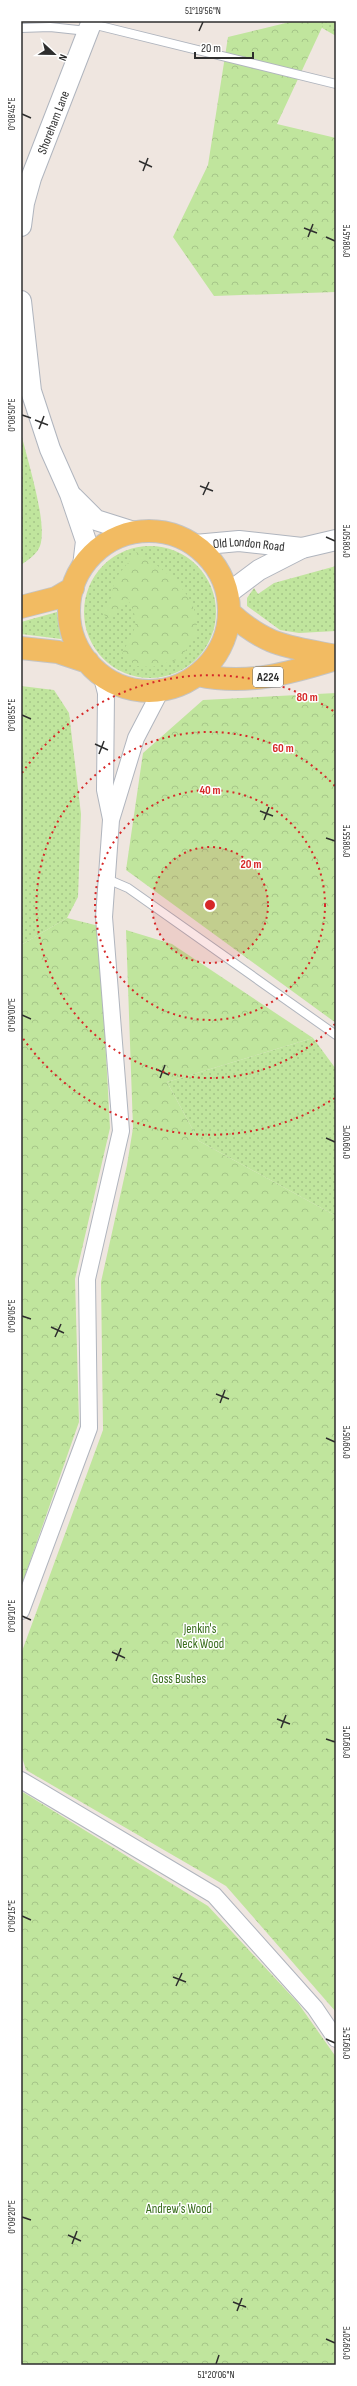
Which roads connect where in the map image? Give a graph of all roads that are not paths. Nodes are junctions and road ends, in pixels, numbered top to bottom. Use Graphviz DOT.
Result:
graph roads {
  1 [pos="90,25"];
  2 [pos="21,28"];
  3 [pos="336,84"];
  4 [pos="21,222"];
  5 [pos="21,301"];
  6 [pos="70,494"];
  7 [pos="134,532"];
  8 [pos="336,540"];
  9 [pos="195,545"];
  10 [pos="302,548"];
  11 [pos="83,566"];
  12 [pos="72,588"];
  13 [pos="228,603"];
  14 [pos="21,607"];
  15 [pos="21,648"];
  16 [pos="336,656"];
  17 [pos="336,659"];
  18 [pos="95,668"];
  19 [pos="198,675"];
  20 [pos="160,692"];
  21 [pos="112,820"];
  22 [pos="107,879"];
  23 [pos="336,1035"];
  24 [pos="21,1611"];
  25 [pos="21,1780"];
  26 [pos="336,2038"];
  1 -- 2 [label="lane"];
  1 -- 3 [label="lane"];
  1 -- 4 [label="street, Shoreham Lane"];
  5 -- 6 [label="street"];
  6 -- 7 [label="street"];
  6 -- 11 [label="street"];
  7 -- 9 [label="main road"];
  7 -- 11 [label="main road"];
  8 -- 10 [label="street, Old London Road"];
  9 -- 10 [label="street, Old London Road"];
  9 -- 13 [label="main road"];
  10 -- 13 [label="street, Old London Road"];
  11 -- 12 [label="main road"];
  12 -- 14 [label="main road"];
  12 -- 18 [label="main road"];
  13 -- 16 [label="main road"];
  13 -- 19 [label="main road"];
  15 -- 18 [label="main road"];
  17 -- 19 [label="main road, A224"];
  18 -- 20 [label="main road"];
  18 -- 21 [label="street"];
  19 -- 20 [label="main road"];
  20 -- 21 [label="street"];
  21 -- 22 [label="street"];
  22 -- 23 [label="lane"];
  22 -- 24 [label="street"];
  25 -- 26 [label="street"];
}
